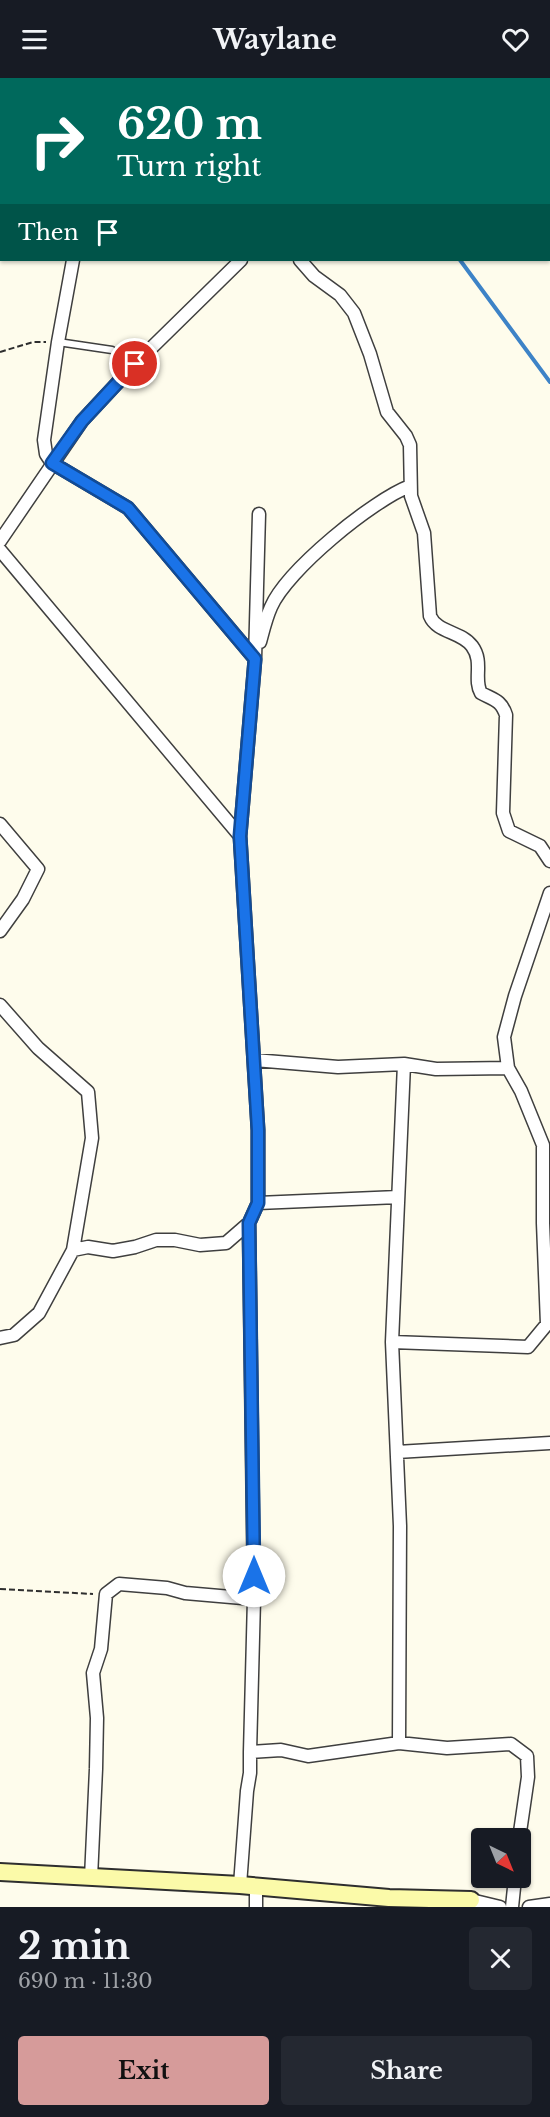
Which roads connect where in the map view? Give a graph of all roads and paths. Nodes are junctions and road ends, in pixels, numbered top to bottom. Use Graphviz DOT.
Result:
graph roads {
  1 [pos="74,261"];
  2 [pos="240,261"];
  3 [pos="301,261"];
  4 [pos="58,342"];
  5 [pos="112,350"];
  6 [pos="0,352"];
  7 [pos="52,463"];
  8 [pos="410,486"];
  9 [pos="259,514"];
  10 [pos="0,541"];
  11 [pos="0,550"];
  12 [pos="255,659"];
  13 [pos="0,824"];
  14 [pos="240,836"];
  15 [pos="550,861"];
  16 [pos="550,893"];
  17 [pos="545,926"];
  18 [pos="0,931"];
  19 [pos="0,1005"];
  20 [pos="254,1060"];
  21 [pos="404,1064"];
  22 [pos="508,1068"];
  23 [pos="398,1197"];
  24 [pos="258,1203"];
  25 [pos="249,1223"];
  26 [pos="73,1250"];
  27 [pos="0,1338"];
  28 [pos="392,1342"];
  29 [pos="550,1443"];
  30 [pos="397,1452"];
  31 [pos="0,1590"];
  32 [pos="106,1594"];
  33 [pos="254,1599"];
  34 [pos="399,1743"];
  35 [pos="250,1752"];
  36 [pos="521,1828"];
  37 [pos="0,1872"];
  38 [pos="91,1878"];
  39 [pos="248,1886"];
  40 [pos="514,1888"];
  41 [pos="471,1900"];
  42 [pos="389,1903"];
  43 [pos="550,1904"];
  44 [pos="256,1907"];
  45 [pos="500,1907"];
  46 [pos="512,1907"];
  47 [pos="529,1907"];
  1 -- 4 [label="street"];
  2 -- 7 [label="street"];
  3 -- 8 [label="street"];
  4 -- 5 [label="lane"];
  4 -- 6 [label="path"];
  4 -- 7 [label="street"];
  7 -- 10 [label="street"];
  7 -- 12 [label="street"];
  8 -- 12 [label="street"];
  8 -- 15 [label="street"];
  9 -- 12 [label="street"];
  11 -- 14 [label="street"];
  12 -- 14 [label="street"];
  13 -- 18 [label="street"];
  14 -- 20 [label="street"];
  16 -- 17 [label="street"];
  17 -- 22 [label="street"];
  19 -- 26 [label="street"];
  20 -- 21 [label="street"];
  20 -- 24 [label="street"];
  21 -- 22 [label="street"];
  21 -- 23 [label="street"];
  22 -- 28 [label="street"];
  23 -- 24 [label="street"];
  23 -- 28 [label="street"];
  24 -- 25 [label="street"];
  25 -- 26 [label="street"];
  25 -- 33 [label="street"];
  26 -- 27 [label="street"];
  28 -- 30 [label="street"];
  29 -- 30 [label="street"];
  30 -- 34 [label="street"];
  31 -- 32 [label="path"];
  32 -- 33 [label="street"];
  32 -- 38 [label="street"];
  33 -- 35 [label="street"];
  34 -- 35 [label="street"];
  34 -- 36 [label="street"];
  35 -- 39 [label="street"];
  37 -- 38 [label="street"];
  38 -- 39 [label="street"];
  39 -- 42 [label="street"];
  39 -- 44 [label="street"];
  40 -- 46 [label="street"];
  41 -- 42 [label="street"];
  41 -- 45 [label="street"];
  43 -- 47 [label="street"];
}
